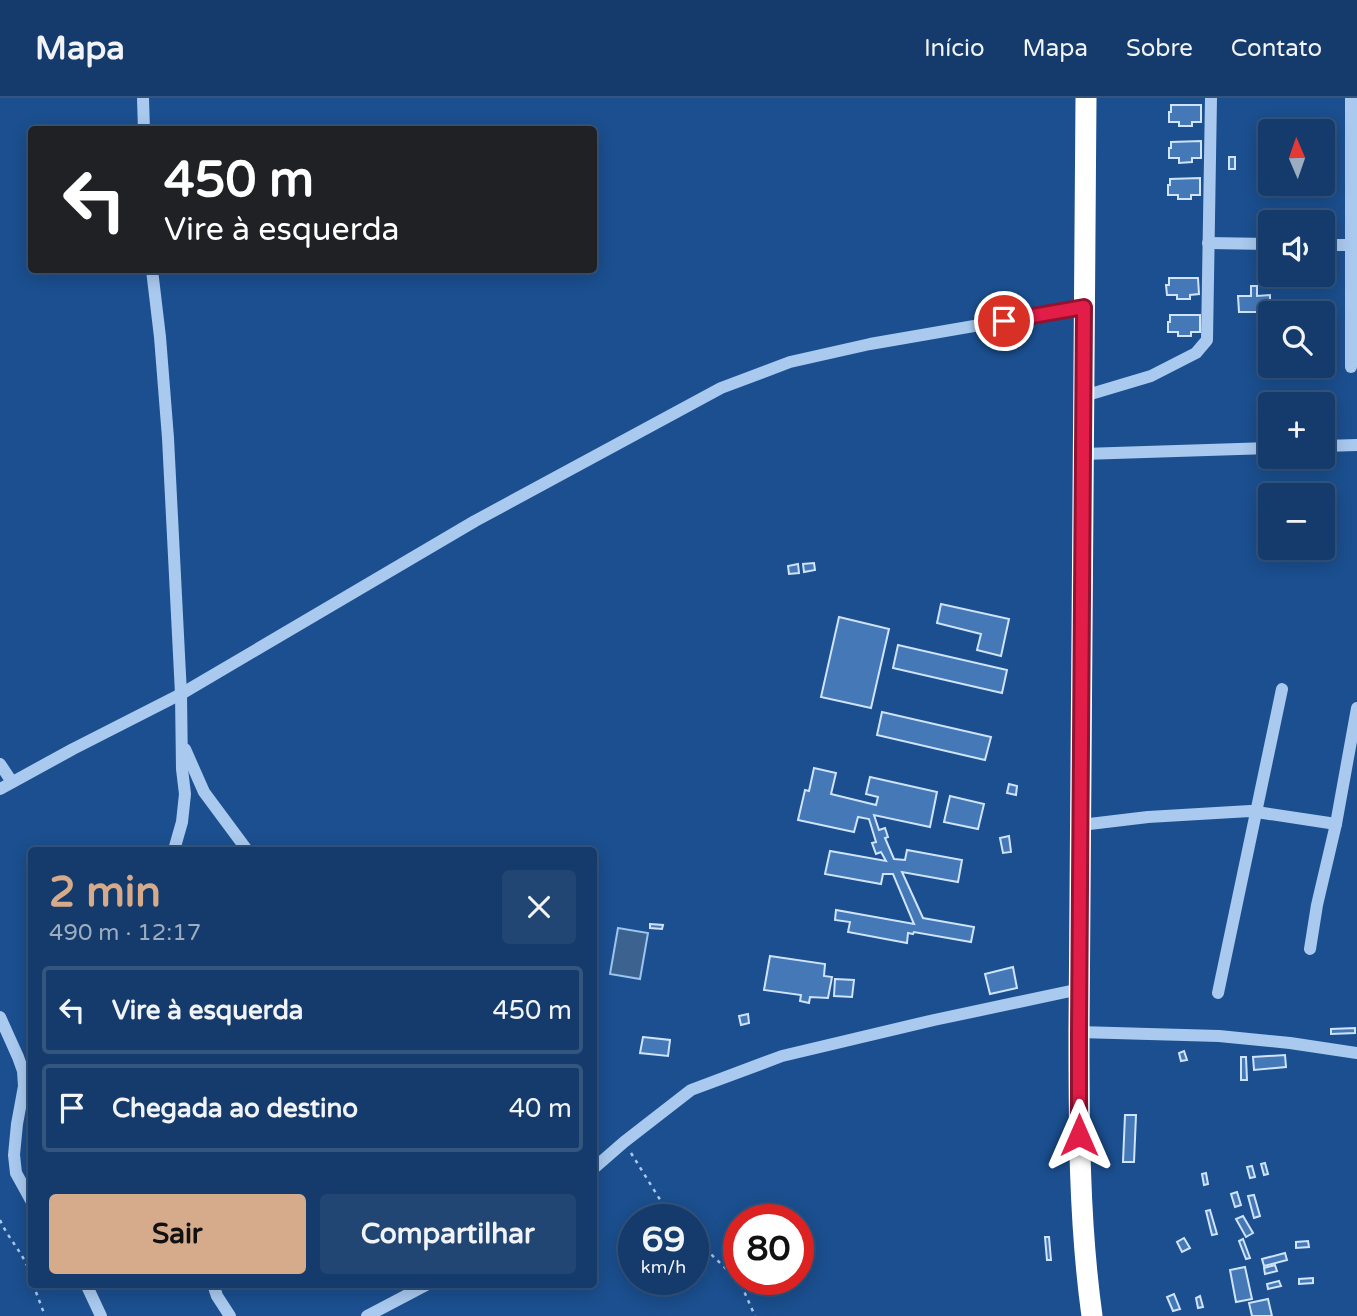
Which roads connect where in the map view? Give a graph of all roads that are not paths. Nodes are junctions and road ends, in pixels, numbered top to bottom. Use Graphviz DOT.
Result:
graph roads {
  1 [pos="143,98"];
  2 [pos="1086,98"];
  3 [pos="1211,98"];
  4 [pos="1351,98"];
  5 [pos="144,126"];
  6 [pos="1208,243"];
  7 [pos="1258,244"];
  8 [pos="1335,245"];
  9 [pos="1351,246"];
  10 [pos="152,273"];
  11 [pos="1084,307"];
  12 [pos="1351,367"];
  13 [pos="1084,396"];
  14 [pos="1357,445"];
  15 [pos="1335,446"];
  16 [pos="1258,448"];
  17 [pos="1083,454"];
  18 [pos="1282,689"];
  19 [pos="181,694"];
  20 [pos="1357,708"];
  21 [pos="182,742"];
  22 [pos="0,764"];
  23 [pos="12,782"];
  24 [pos="0,789"];
  25 [pos="1257,812"];
  26 [pos="1336,824"];
  27 [pos="1081,825"];
  28 [pos="175,847"];
  29 [pos="245,847"];
  30 [pos="1310,949"];
  31 [pos="1080,989"];
  32 [pos="1218,993"];
  33 [pos="0,1017"];
  34 [pos="1079,1032"];
  35 [pos="1357,1053"];
  36 [pos="597,1166"];
  37 [pos="28,1195"];
  38 [pos="88,1288"];
  39 [pos="215,1288"];
  40 [pos="420,1288"];
  41 [pos="101,1316"];
  42 [pos="230,1316"];
  43 [pos="367,1316"];
  44 [pos="1093,1316"];
  1 -- 5 [label="street"];
  2 -- 11 [label="highway"];
  3 -- 6 [label="street"];
  4 -- 9 [label="street"];
  6 -- 7 [label="street"];
  6 -- 13 [label="street"];
  8 -- 9 [label="street"];
  9 -- 12 [label="street"];
  10 -- 19 [label="street"];
  11 -- 13 [label="highway"];
  11 -- 19 [label="street"];
  13 -- 17 [label="highway"];
  14 -- 15 [label="street"];
  16 -- 17 [label="street"];
  17 -- 27 [label="highway"];
  18 -- 25 [label="street"];
  19 -- 21 [label="street"];
  19 -- 23 [label="street"];
  20 -- 26 [label="street"];
  21 -- 28 [label="street"];
  21 -- 29 [label="street"];
  22 -- 23 [label="street"];
  23 -- 24 [label="street"];
  25 -- 26 [label="street"];
  25 -- 27 [label="street"];
  25 -- 32 [label="street"];
  26 -- 30 [label="street"];
  27 -- 31 [label="highway"];
  31 -- 34 [label="highway"];
  31 -- 36 [label="street"];
  33 -- 37 [label="street"];
  34 -- 35 [label="street"];
  34 -- 44 [label="highway"];
  38 -- 41 [label="street"];
  39 -- 42 [label="street"];
  40 -- 43 [label="street"];
}
